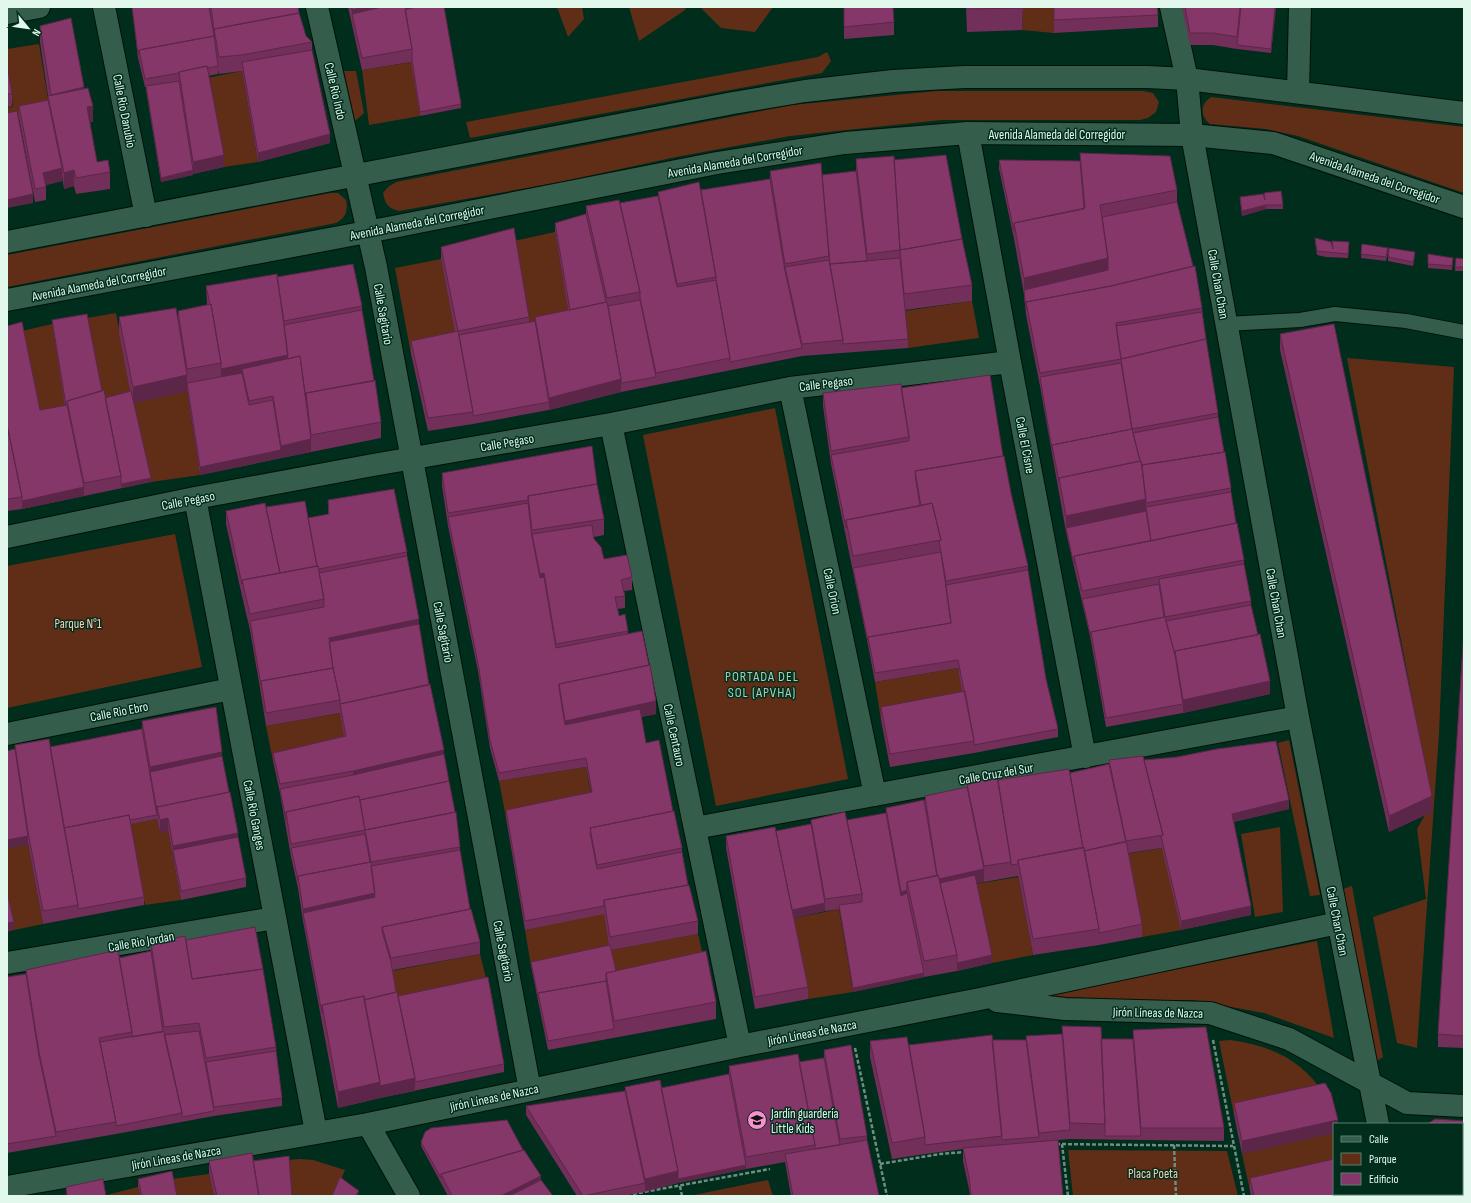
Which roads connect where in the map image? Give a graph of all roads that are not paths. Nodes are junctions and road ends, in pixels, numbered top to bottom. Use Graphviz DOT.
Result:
graph roads {
  1 [pos="39,7"];
  2 [pos="104,7"];
  3 [pos="317,7"];
  4 [pos="1171,7"];
  5 [pos="1300,7"];
  6 [pos="7,13"];
  7 [pos="1187,79"];
  8 [pos="1298,92"];
  9 [pos="1464,113"];
  10 [pos="968,133"];
  11 [pos="1192,135"];
  12 [pos="356,175"];
  13 [pos="1464,207"];
  14 [pos="146,216"];
  15 [pos="368,232"];
  16 [pos="7,242"];
  17 [pos="7,300"];
  18 [pos="1226,324"];
  19 [pos="1464,332"];
  20 [pos="1010,362"];
  21 [pos="790,388"];
  22 [pos="611,424"];
  23 [pos="411,458"];
  24 [pos="195,498"];
  25 [pos="7,537"];
  26 [pos="231,689"];
  27 [pos="1298,717"];
  28 [pos="7,734"];
  29 [pos="1085,757"];
  30 [pos="875,795"];
  31 [pos="695,828"];
  32 [pos="275,918"];
  33 [pos="1338,923"];
  34 [pos="7,963"];
  35 [pos="980,999"];
  36 [pos="740,1046"];
  37 [pos="1369,1082"];
  38 [pos="530,1090"];
  39 [pos="1464,1106"];
  40 [pos="1378,1123"];
  41 [pos="368,1124"];
  42 [pos="316,1132"];
  43 [pos="7,1187"];
  44 [pos="409,1196"];
  1 -- 6 [label="street"];
  2 -- 14 [label="street, Calle Rio Danubio"];
  3 -- 12 [label="street, Calle Rio Indo"];
  4 -- 7 [label="street, Calle Chan Chan"];
  5 -- 8 [label="street"];
  7 -- 8 [label="street"];
  7 -- 11 [label="street, Calle Chan Chan"];
  7 -- 12 [label="street"];
  8 -- 9 [label="street"];
  10 -- 11 [label="street, Avenida Alameda del Corregidor"];
  10 -- 15 [label="street, Avenida Alameda del Corregidor"];
  10 -- 20 [label="street, Calle El Cisne"];
  11 -- 13 [label="street, Avenida Alameda del Corregidor"];
  11 -- 18 [label="street, Calle Chan Chan"];
  12 -- 14 [label="street"];
  12 -- 15 [label="street, Calle Sagitario"];
  14 -- 16 [label="street"];
  15 -- 17 [label="street, Avenida Alameda del Corregidor"];
  15 -- 23 [label="street, Calle Sagitario"];
  18 -- 19 [label="lane"];
  18 -- 27 [label="street, Calle Chan Chan"];
  20 -- 21 [label="street, Calle Pegaso"];
  20 -- 29 [label="street, Calle El Cisne"];
  21 -- 22 [label="street, Calle Pegaso"];
  21 -- 30 [label="street, Calle Orion"];
  22 -- 23 [label="street, Calle Pegaso"];
  22 -- 31 [label="street, Calle Centauro"];
  23 -- 24 [label="street, Calle Pegaso"];
  23 -- 38 [label="street, Calle Sagitario"];
  24 -- 25 [label="street, Calle Pegaso"];
  24 -- 26 [label="street, Calle Rio Ganges"];
  26 -- 28 [label="street, Calle Rio Ebro"];
  26 -- 32 [label="street, Calle Rio Ganges"];
  27 -- 29 [label="street, Calle Cruz del Sur"];
  27 -- 33 [label="street, Calle Chan Chan"];
  29 -- 30 [label="street, Calle Cruz del Sur"];
  30 -- 31 [label="street, Calle Cruz del Sur"];
  31 -- 36 [label="street, Calle Centauro"];
  32 -- 34 [label="street, Calle Rio Jordan"];
  32 -- 42 [label="street, Calle Rio Ganges"];
  33 -- 35 [label="street, Jirón Líneas de Nazca"];
  33 -- 37 [label="street, Calle Chan Chan"];
  35 -- 36 [label="street, Jirón Líneas de Nazca"];
  35 -- 37 [label="street, Jirón Líneas de Nazca"];
  36 -- 38 [label="street, Jirón Líneas de Nazca"];
  37 -- 39 [label="street, Jirón Líneas de Nazca"];
  37 -- 40 [label="street, Calle Chan Chan"];
  38 -- 41 [label="street, Jirón Líneas de Nazca"];
  41 -- 42 [label="street, Jirón Líneas de Nazca"];
  41 -- 44 [label="street"];
  42 -- 43 [label="street, Jirón Líneas de Nazca"];
}
